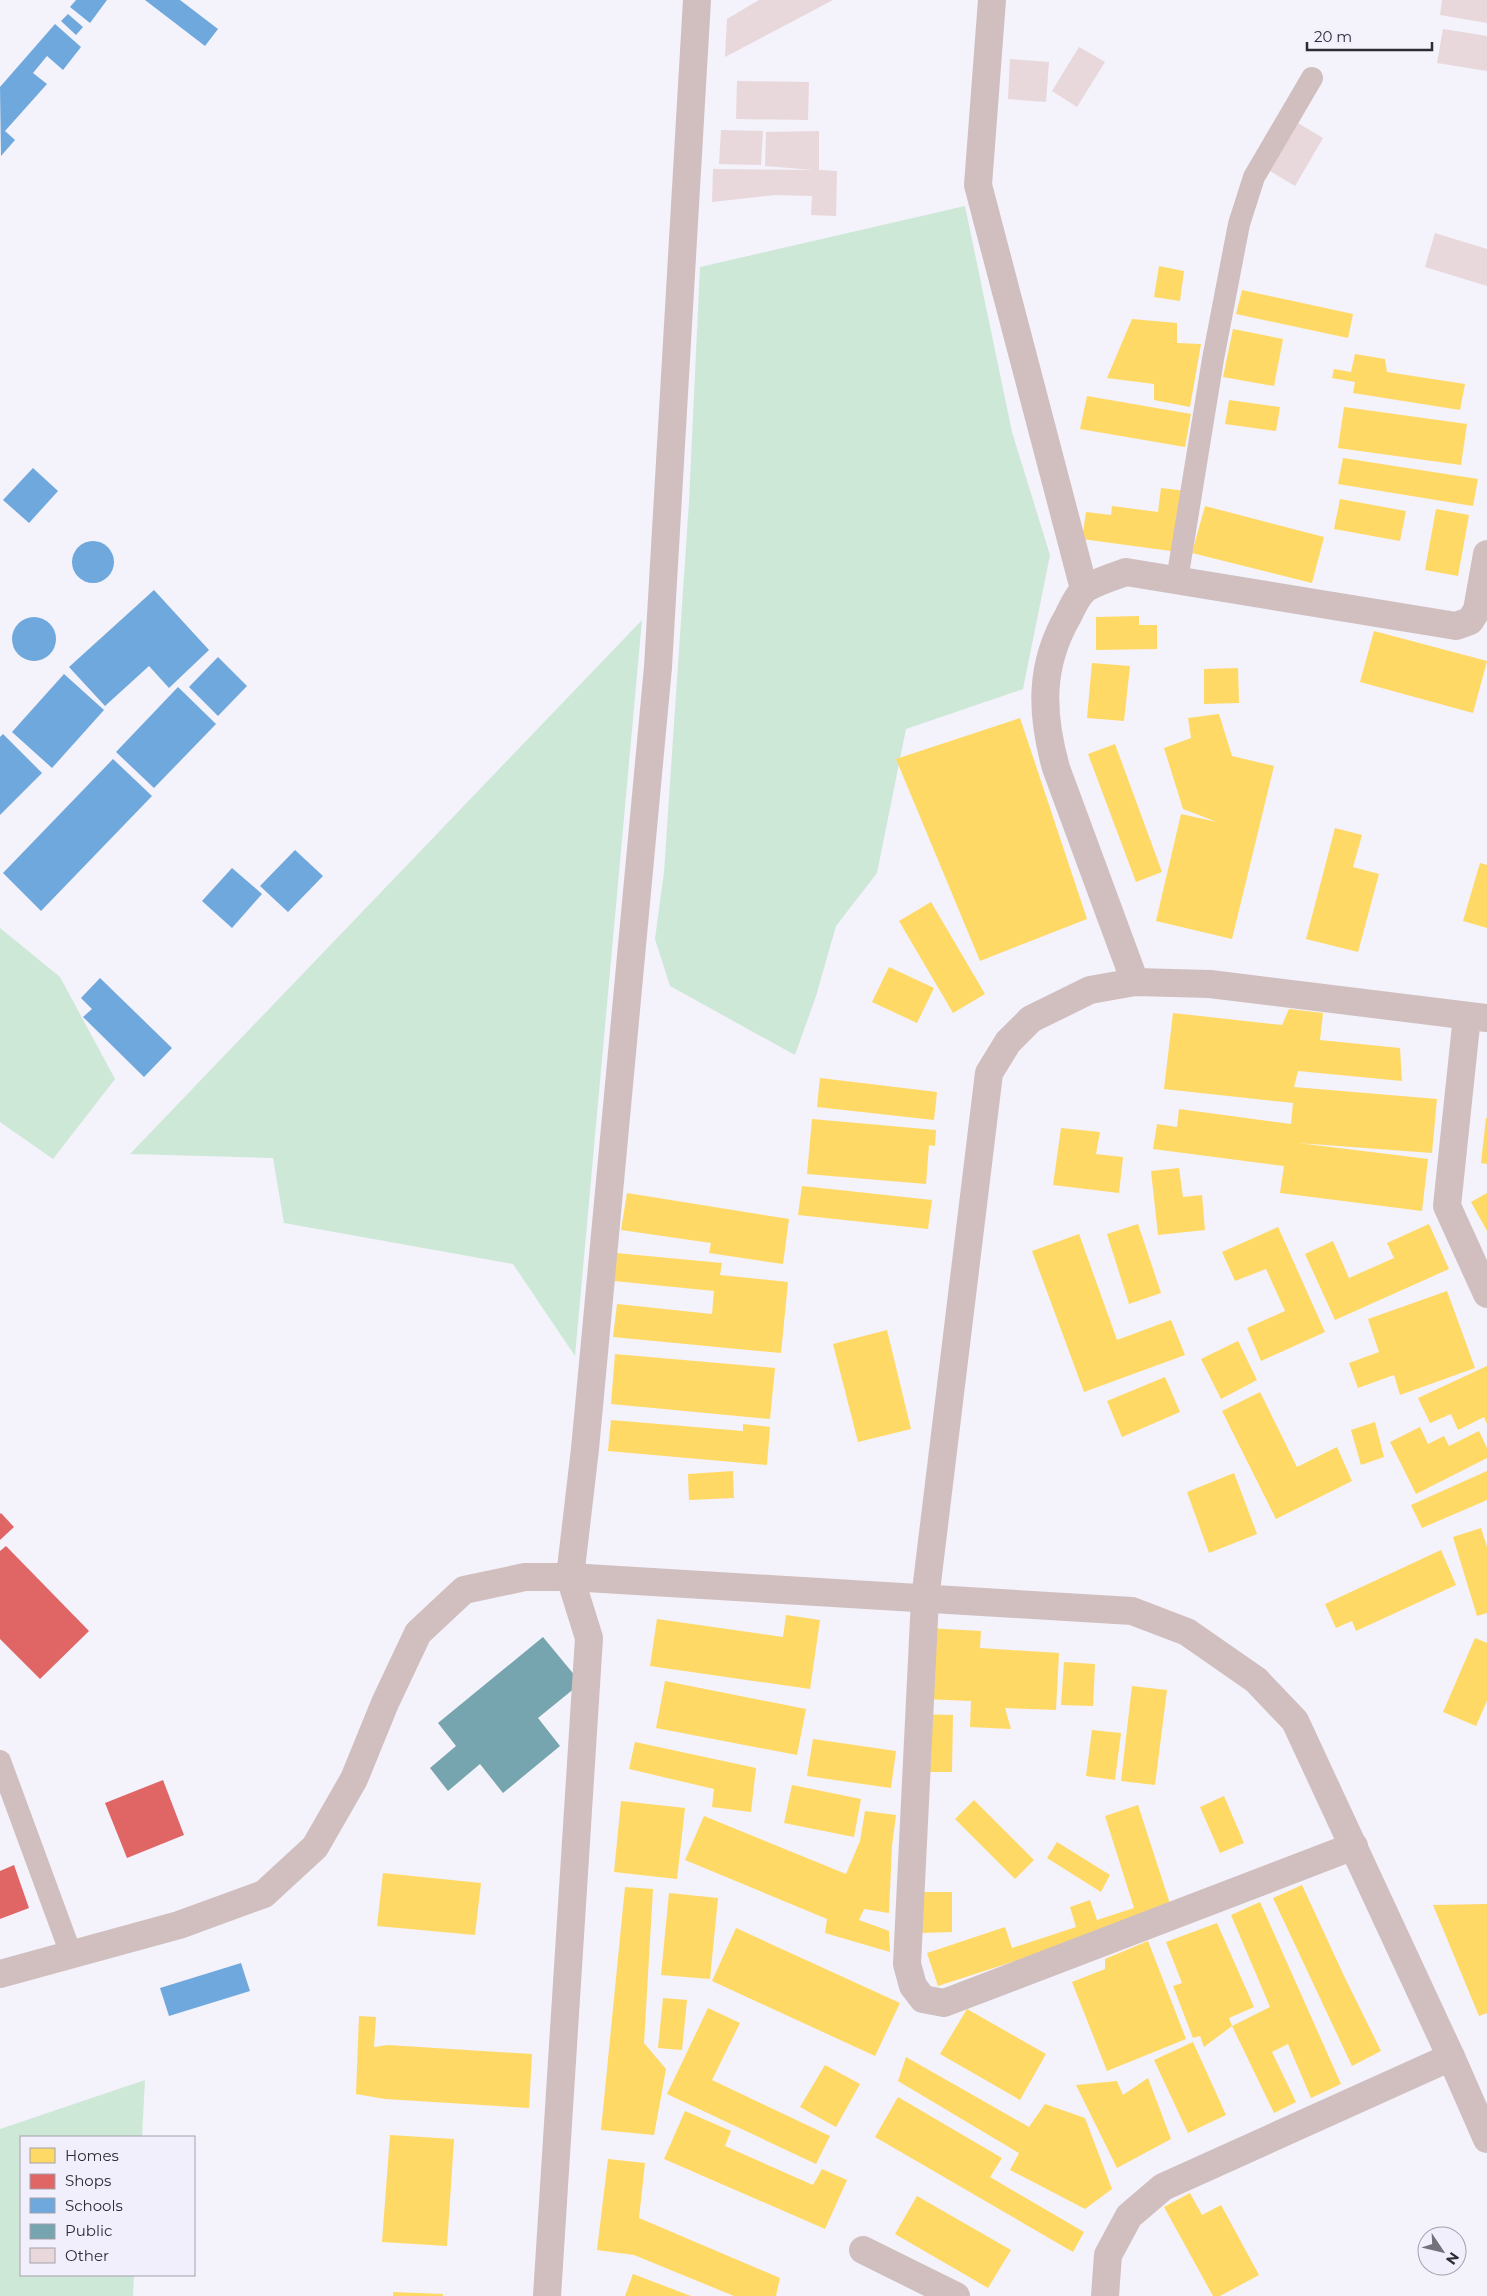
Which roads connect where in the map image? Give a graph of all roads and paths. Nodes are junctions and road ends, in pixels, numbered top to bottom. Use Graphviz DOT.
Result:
graph roads {
  1 [pos="697,0"];
  2 [pos="992,0"];
  3 [pos="1312,78"];
  4 [pos="1487,554"];
  5 [pos="1177,580"];
  6 [pos="1084,589"];
  7 [pos="1134,982"];
  8 [pos="1477,1017"];
  9 [pos="1487,1294"];
  10 [pos="570,1577"];
  11 [pos="925,1599"];
  12 [pos="0,1760"];
  13 [pos="1354,1846"];
  14 [pos="71,1954"];
  15 [pos="0,1974"];
  16 [pos="1451,2057"];
  17 [pos="1487,2139"];
  18 [pos="863,2250"];
  19 [pos="548,2296"];
  20 [pos="956,2296"];
  21 [pos="1105,2296"];
  1 -- 10 [label="street"];
  2 -- 6 [label="street"];
  3 -- 5 [label="lane"];
  4 -- 5 [label="street"];
  5 -- 6 [label="street"];
  6 -- 7 [label="street"];
  7 -- 8 [label="street"];
  7 -- 11 [label="street"];
  8 -- 9 [label="street"];
  10 -- 11 [label="street"];
  10 -- 14 [label="street"];
  10 -- 19 [label="street"];
  11 -- 13 [label="street"];
  11 -- 13 [label="street"];
  12 -- 14 [label="lane"];
  13 -- 16 [label="street"];
  14 -- 15 [label="street"];
  16 -- 17 [label="street"];
  16 -- 21 [label="street"];
  18 -- 20 [label="street"];
}
